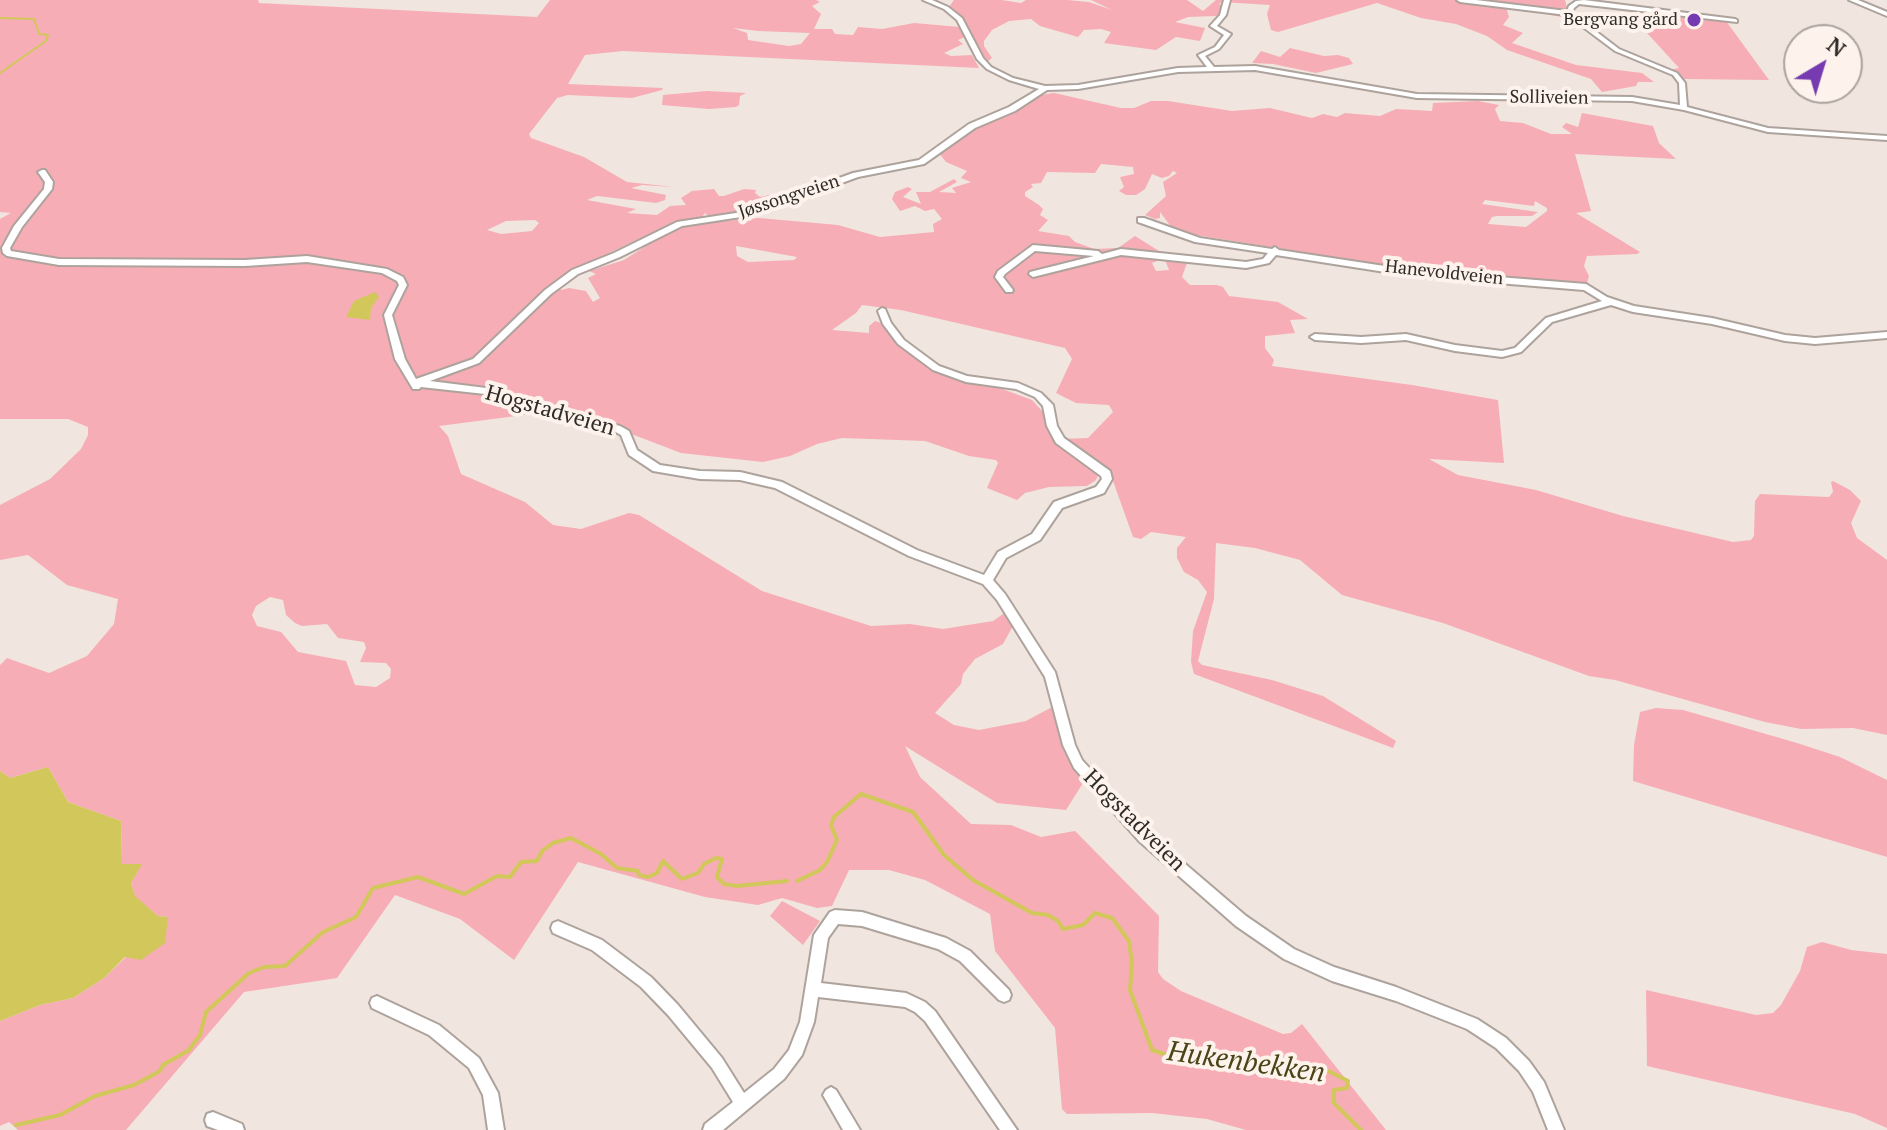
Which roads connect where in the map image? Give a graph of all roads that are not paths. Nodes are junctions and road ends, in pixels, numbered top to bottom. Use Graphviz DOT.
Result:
graph roads {
  1 [pos="926,0"];
  2 [pos="1227,0"];
  3 [pos="1460,0"];
  4 [pos="1852,0"];
  5 [pos="1580,1"];
  6 [pos="1569,13"];
  7 [pos="1887,14"];
  8 [pos="1735,21"];
  9 [pos="1211,68"];
  10 [pos="1045,88"];
  11 [pos="1684,108"];
  12 [pos="1887,138"];
  13 [pos="42,172"];
  14 [pos="1141,220"];
  15 [pos="1275,250"];
  16 [pos="1102,255"];
  17 [pos="1033,274"];
  18 [pos="1009,290"];
  19 [pos="1610,302"];
  20 [pos="882,311"];
  21 [pos="1887,335"];
  22 [pos="1315,337"];
  23 [pos="416,383"];
  24 [pos="987,581"];
  25 [pos="558,928"];
  26 [pos="813,989"];
  27 [pos="1004,995"];
  28 [pos="377,1003"];
  29 [pos="831,1095"];
  30 [pos="742,1103"];
  31 [pos="213,1120"];
  32 [pos="236,1130"];
  33 [pos="496,1130"];
  34 [pos="711,1130"];
  35 [pos="852,1130"];
  36 [pos="1009,1130"];
  37 [pos="1556,1130"];
  1 -- 10 [label="street, Solliveien"];
  2 -- 9 [label="street"];
  3 -- 6 [label="street"];
  4 -- 7 [label="street"];
  5 -- 6 [label="street"];
  5 -- 8 [label="street"];
  6 -- 11 [label="street"];
  9 -- 10 [label="street, Solliveien"];
  9 -- 11 [label="street, Solliveien"];
  10 -- 23 [label="street, Jøssongveien"];
  11 -- 12 [label="street, Solliveien"];
  13 -- 23 [label="street"];
  14 -- 15 [label="street, Hanevoldveien"];
  15 -- 16 [label="street"];
  15 -- 19 [label="street, Hanevoldveien"];
  16 -- 17 [label="street"];
  16 -- 18 [label="street"];
  19 -- 21 [label="street, Hanevoldveien"];
  19 -- 22 [label="street"];
  20 -- 24 [label="street"];
  23 -- 24 [label="street, Hogstadveien"];
  24 -- 37 [label="street, Hogstadveien"];
  25 -- 30 [label="street"];
  26 -- 27 [label="street"];
  26 -- 30 [label="street"];
  26 -- 36 [label="street"];
  28 -- 33 [label="street"];
  29 -- 35 [label="street"];
  30 -- 34 [label="street"];
  31 -- 32 [label="street"];
}
